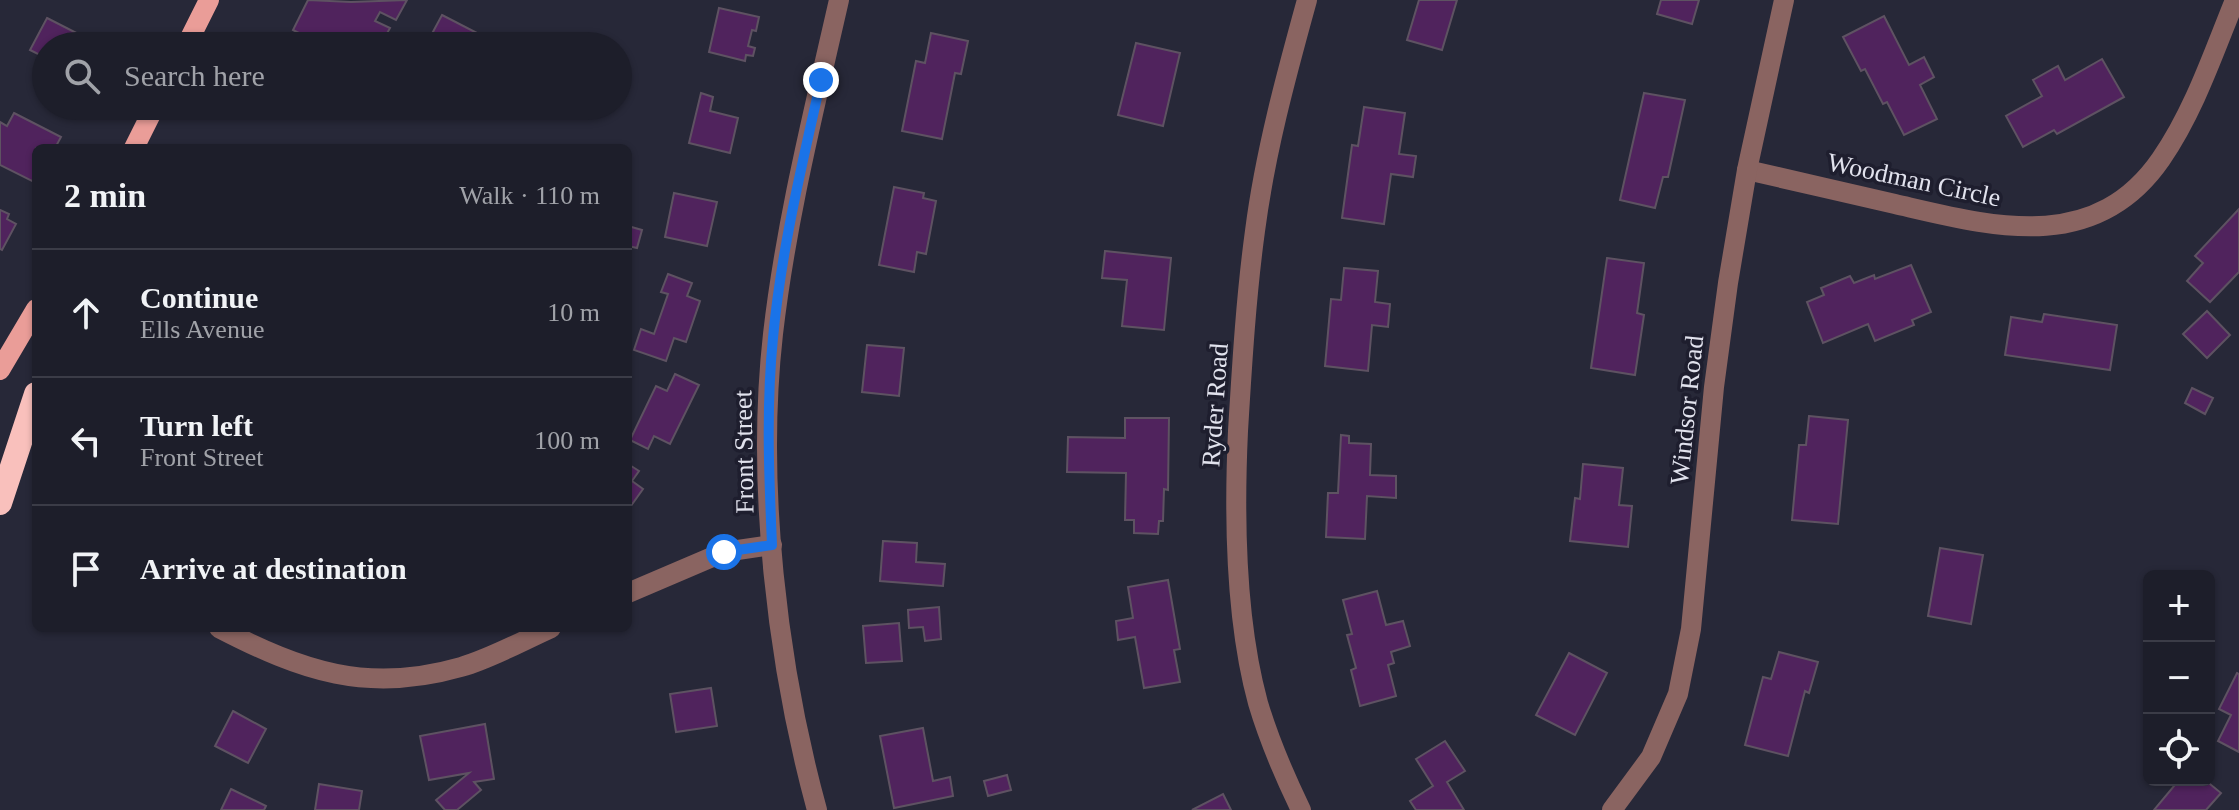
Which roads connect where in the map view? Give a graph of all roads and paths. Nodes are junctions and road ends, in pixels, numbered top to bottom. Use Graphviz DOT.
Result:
graph roads {
  1 [pos="209,0"];
  2 [pos="839,0"];
  3 [pos="1307,0"];
  4 [pos="1784,0"];
  5 [pos="2235,0"];
  6 [pos="193,32"];
  7 [pos="148,120"];
  8 [pos="136,144"];
  9 [pos="1747,170"];
  10 [pos="32,316"];
  11 [pos="0,370"];
  12 [pos="32,400"];
  13 [pos="32,404"];
  14 [pos="0,463"];
  15 [pos="0,503"];
  16 [pos="772,545"];
  17 [pos="632,591"];
  18 [pos="227,632"];
  19 [pos="542,632"];
  20 [pos="817,810"];
  21 [pos="1301,810"];
  22 [pos="1612,810"];
  1 -- 6 [label="main road"];
  2 -- 16 [label="street, Front Street"];
  3 -- 21 [label="street, Ryder Road"];
  4 -- 9 [label="street, Windsor Road"];
  5 -- 9 [label="street, Woodman Circle"];
  7 -- 8 [label="main road"];
  9 -- 22 [label="street, Windsor Road"];
  10 -- 11 [label="main road"];
  12 -- 14 [label="main road"];
  13 -- 15 [label="highway"];
  16 -- 17 [label="street"];
  16 -- 20 [label="street, Front Street"];
  18 -- 19 [label="street"];
}
